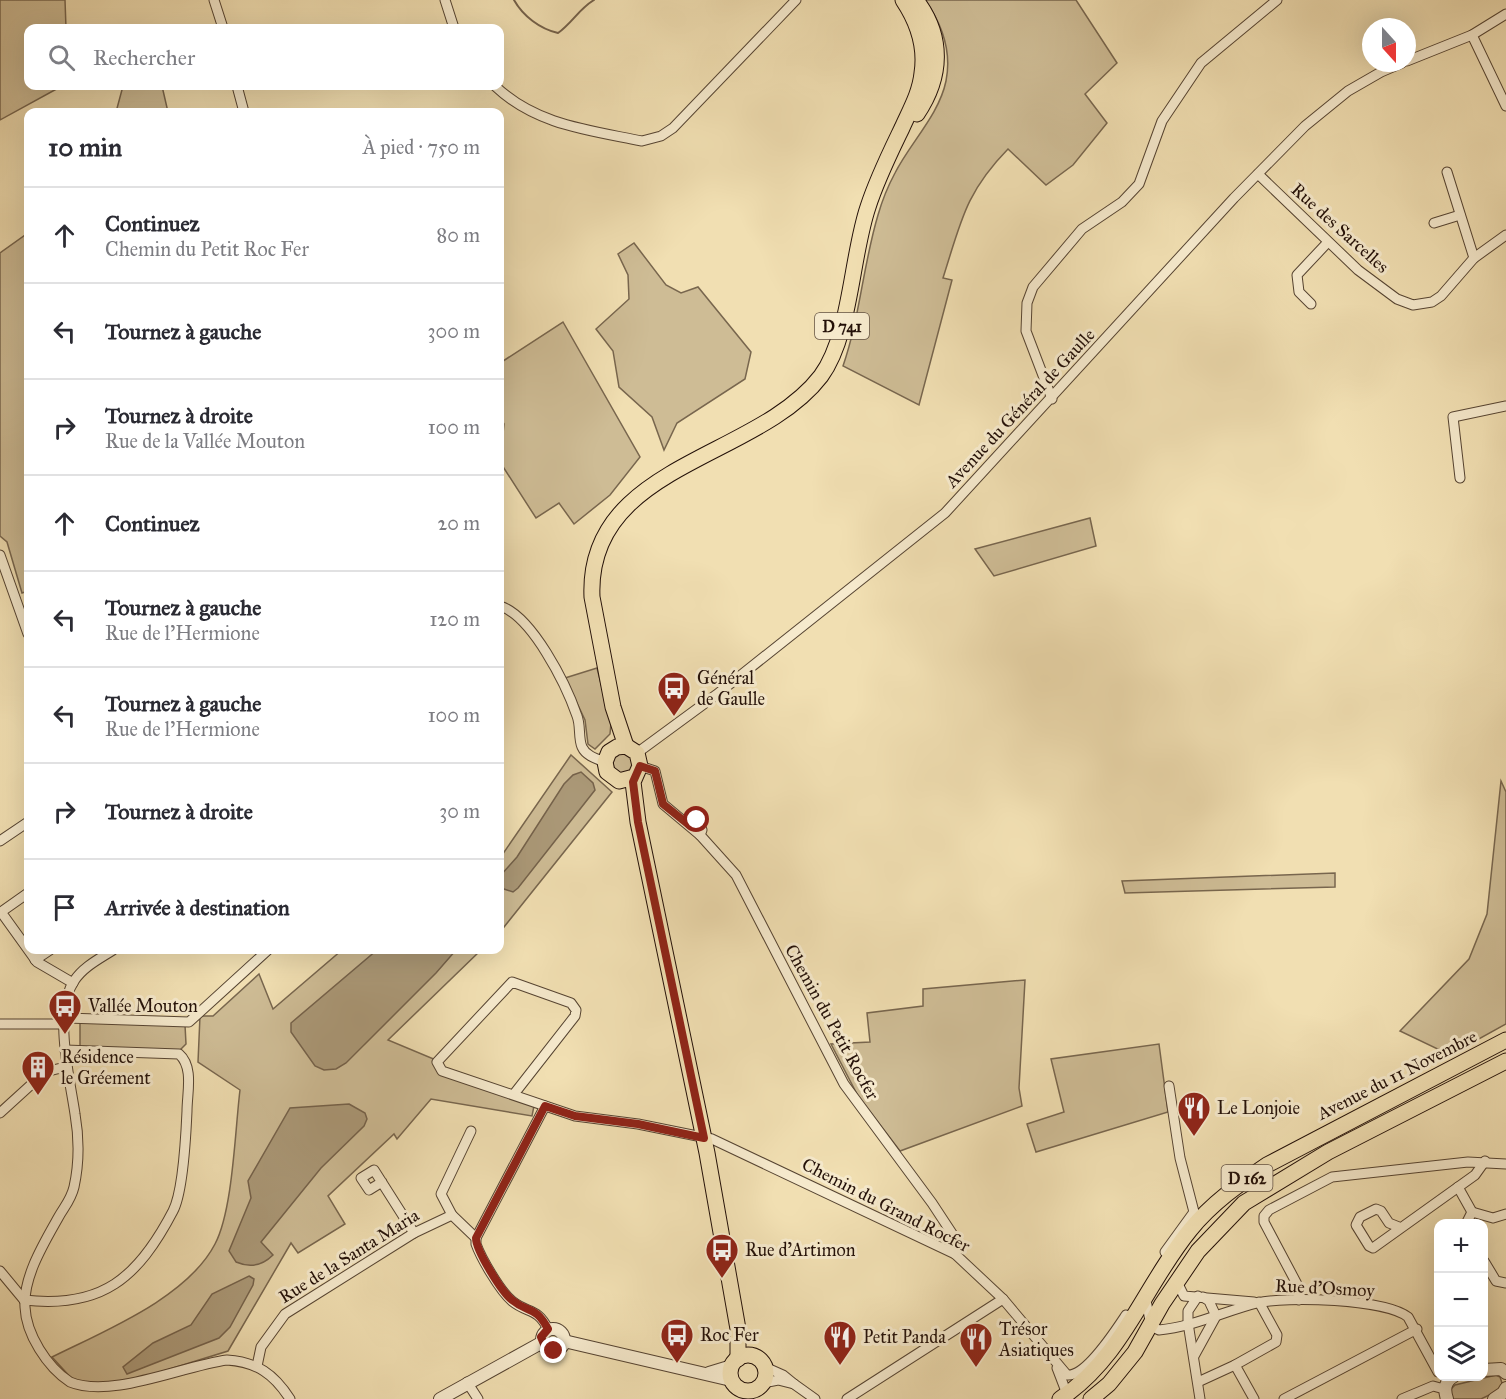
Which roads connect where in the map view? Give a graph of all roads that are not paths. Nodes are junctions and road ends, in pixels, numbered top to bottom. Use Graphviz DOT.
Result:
graph roads {
  1 [pos="214,0"];
  2 [pos="445,0"];
  3 [pos="796,0"];
  4 [pos="903,0"];
  5 [pos="916,0"];
  6 [pos="1277,0"];
  7 [pos="1506,14"];
  8 [pos="222,24"];
  9 [pos="453,24"];
  10 [pos="1472,35"];
  11 [pos="1416,57"];
  12 [pos="1382,72"];
  13 [pos="238,90"];
  14 [pos="499,90"];
  15 [pos="1506,106"];
  16 [pos="242,108"];
  17 [pos="892,151"];
  18 [pos="1447,172"];
  19 [pos="1258,174"];
  20 [pos="1460,215"];
  21 [pos="1434,223"];
  22 [pos="1506,235"];
  23 [pos="1328,242"];
  24 [pos="1474,258"];
  25 [pos="1311,304"];
  26 [pos="1052,399"];
  27 [pos="1506,406"];
  28 [pos="1460,478"];
  29 [pos="0,555"];
  30 [pos="504,608"];
  31 [pos="24,623"];
  32 [pos="625,762"];
  33 [pos="24,825"];
  34 [pos="0,841"];
  35 [pos="24,895"];
  36 [pos="24,944"];
  37 [pos="32,954"];
  38 [pos="44,954"];
  39 [pos="107,954"];
  40 [pos="264,954"];
  41 [pos="36,960"];
  42 [pos="73,983"];
  43 [pos="66,1021"];
  44 [pos="0,1024"];
  45 [pos="1506,1040"];
  46 [pos="65,1050"];
  47 [pos="1506,1061"];
  48 [pos="65,1067"];
  49 [pos="1169,1086"];
  50 [pos="514,1094"];
  51 [pos="545,1106"];
  52 [pos="0,1113"];
  53 [pos="471,1131"];
  54 [pos="704,1138"];
  55 [pos="1485,1161"];
  56 [pos="1506,1164"];
  57 [pos="382,1182"];
  58 [pos="1458,1187"];
  59 [pos="1472,1212"];
  60 [pos="1506,1214"];
  61 [pos="452,1215"];
  62 [pos="1468,1219"];
  63 [pos="1400,1227"];
  64 [pos="414,1233"];
  65 [pos="476,1238"];
  66 [pos="955,1254"];
  67 [pos="1488,1268"];
  68 [pos="0,1271"];
  69 [pos="1506,1283"];
  70 [pos="1180,1289"];
  71 [pos="1200,1296"];
  72 [pos="1142,1298"];
  73 [pos="1004,1299"];
  74 [pos="24,1300"];
  75 [pos="1299,1300"];
  76 [pos="1259,1302"];
  77 [pos="1162,1304"];
  78 [pos="1216,1316"];
  79 [pos="1188,1323"];
  80 [pos="1152,1326"];
  81 [pos="548,1329"];
  82 [pos="1417,1329"];
  83 [pos="564,1341"];
  84 [pos="542,1343"];
  85 [pos="1194,1356"];
  86 [pos="1054,1360"];
  87 [pos="1235,1365"];
  88 [pos="257,1366"];
  89 [pos="765,1367"];
  90 [pos="1488,1370"];
  91 [pos="1506,1374"];
  92 [pos="746,1380"];
  93 [pos="467,1382"];
  94 [pos="1198,1382"];
  95 [pos="1446,1382"];
  96 [pos="794,1384"];
  97 [pos="1506,1388"];
  98 [pos="1064,1397"];
  99 [pos="290,1399"];
  100 [pos="440,1399"];
  101 [pos="478,1399"];
  102 [pos="814,1399"];
  103 [pos="847,1399"];
  104 [pos="1091,1399"];
  105 [pos="1200,1399"];
  106 [pos="1254,1399"];
  107 [pos="1284,1399"];
  108 [pos="1402,1399"];
  109 [pos="1494,1399"];
  1 -- 8 [label="street"];
  2 -- 9 [label="street"];
  3 -- 14 [label="street"];
  4 -- 17 [label="main road, D 741"];
  5 -- 17 [label="main road, D 741"];
  6 -- 26 [label="street"];
  7 -- 10 [label="street"];
  10 -- 11 [label="street"];
  10 -- 15 [label="street"];
  12 -- 19 [label="street, Avenue du Général de Gaulle"];
  13 -- 16 [label="street"];
  17 -- 32 [label="main road, D 741"];
  18 -- 20 [label="street"];
  19 -- 23 [label="street, Rue des Sarcelles"];
  19 -- 26 [label="street, Avenue du Général de Gaulle"];
  20 -- 21 [label="street"];
  20 -- 24 [label="street"];
  22 -- 24 [label="street"];
  23 -- 24 [label="street, Rue des Sarcelles"];
  23 -- 25 [label="street"];
  26 -- 32 [label="street, Avenue du Général de Gaulle"];
  27 -- 28 [label="street"];
  29 -- 31 [label="street"];
  30 -- 32 [label="street"];
  32 -- 54 [label="main road, D 741"];
  32 -- 66 [label="street, Chemin du Petit Rocfer"];
  33 -- 34 [label="street"];
  35 -- 36 [label="street"];
  37 -- 41 [label="street"];
  38 -- 41 [label="street"];
  39 -- 42 [label="street"];
  40 -- 43 [label="street"];
  41 -- 42 [label="street"];
  42 -- 43 [label="street"];
  43 -- 44 [label="street"];
  43 -- 46 [label="street"];
  45 -- 72 [label="main road, Avenue du 11 Novembre / D 162"];
  46 -- 48 [label="street"];
  46 -- 74 [label="street"];
  47 -- 70 [label="main road, Avenue du 11 Novembre / D 162"];
  48 -- 52 [label="street"];
  48 -- 74 [label="street"];
  49 -- 72 [label="street"];
  50 -- 50 [label="street, Chemin du Grand Rocfer"];
  50 -- 51 [label="street, Chemin du Grand Rocfer"];
  51 -- 54 [label="street, Chemin du Grand Rocfer"];
  51 -- 65 [label="street"];
  53 -- 61 [label="street"];
  54 -- 66 [label="street, Chemin du Grand Rocfer"];
  54 -- 92 [label="main road, D 741"];
  55 -- 56 [label="street"];
  55 -- 58 [label="street"];
  55 -- 75 [label="street"];
  57 -- 64 [label="street"];
  58 -- 59 [label="street"];
  58 -- 63 [label="street"];
  59 -- 60 [label="street"];
  59 -- 62 [label="street"];
  61 -- 64 [label="street, Rue de la Santa Maria"];
  61 -- 65 [label="street"];
  63 -- 63 [label="street"];
  64 -- 88 [label="street, Rue de la Santa Maria"];
  65 -- 81 [label="street"];
  66 -- 73 [label="street, Chemin du Grand Rocfer"];
  67 -- 69 [label="street"];
  68 -- 74 [label="street"];
  70 -- 71 [label="street, Rue d'Osmoy"];
  70 -- 77 [label="main road, Avenue du 11 Novembre / D 162"];
  71 -- 76 [label="street, Rue d'Osmoy"];
  71 -- 78 [label="street"];
  71 -- 79 [label="street"];
  72 -- 77 [label="street"];
  72 -- 80 [label="street"];
  72 -- 86 [label="street"];
  72 -- 98 [label="main road, Avenue du 11 Novembre / D 162"];
  73 -- 86 [label="street, Chemin du Grand Rocfer"];
  73 -- 103 [label="street"];
  74 -- 88 [label="street"];
  75 -- 76 [label="street, Rue d'Osmoy"];
  75 -- 82 [label="street, Rue d'Osmoy"];
  76 -- 78 [label="street, Rue d'Osmoy"];
  76 -- 87 [label="street"];
  77 -- 80 [label="main road, Avenue du 11 Novembre / D 162"];
  78 -- 79 [label="street, Rue d'Osmoy"];
  78 -- 85 [label="street"];
  79 -- 80 [label="street, Rue d'Osmoy"];
  79 -- 85 [label="street"];
  80 -- 104 [label="main road, Avenue du 11 Novembre / D 162"];
  81 -- 83 [label="street"];
  81 -- 84 [label="street"];
  82 -- 95 [label="street, Rue d'Osmoy"];
  82 -- 107 [label="street"];
  83 -- 84 [label="street"];
  83 -- 92 [label="street"];
  84 -- 93 [label="street"];
  85 -- 94 [label="street"];
  86 -- 98 [label="street"];
  87 -- 94 [label="street"];
  87 -- 106 [label="street"];
  88 -- 99 [label="street"];
  89 -- 92 [label="main road"];
  89 -- 96 [label="street"];
  90 -- 91 [label="street"];
  92 -- 96 [label="street"];
  93 -- 100 [label="street"];
  93 -- 101 [label="street"];
  94 -- 105 [label="street"];
  95 -- 108 [label="street"];
  96 -- 102 [label="street"];
  97 -- 109 [label="street"];
}
